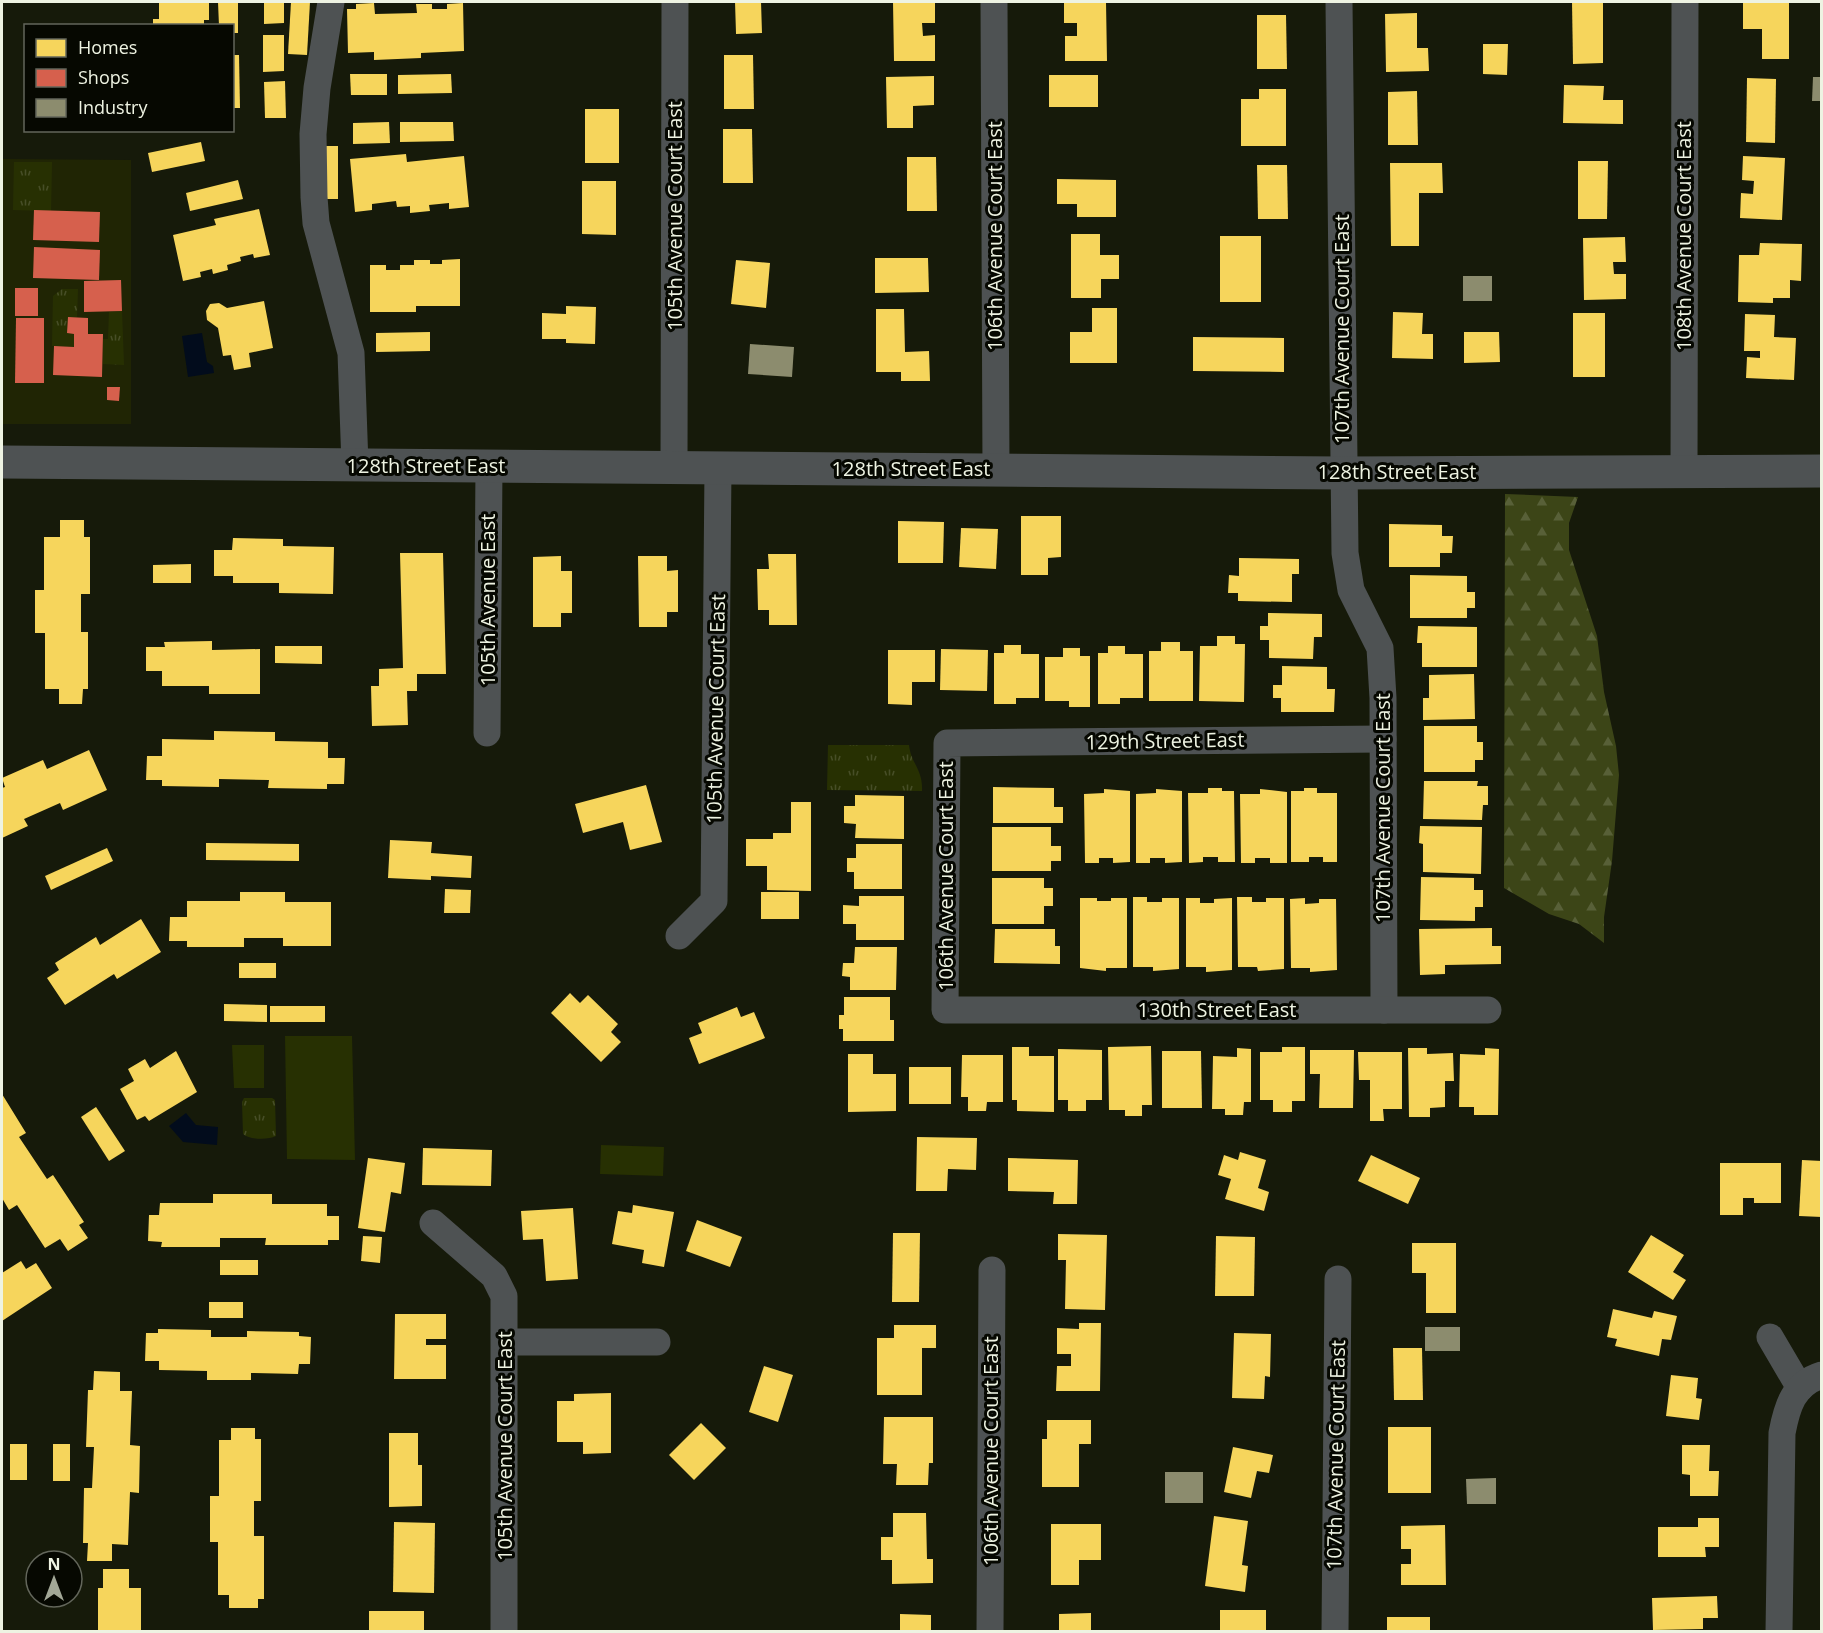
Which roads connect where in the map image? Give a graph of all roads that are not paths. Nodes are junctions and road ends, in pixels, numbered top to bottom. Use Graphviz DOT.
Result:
graph roads {
  1 [pos="331,2"];
  2 [pos="675,2"];
  3 [pos="994,2"];
  4 [pos="1340,2"];
  5 [pos="1685,2"];
  6 [pos="2,462"];
  7 [pos="355,465"];
  8 [pos="489,466"];
  9 [pos="674,468"];
  10 [pos="718,468"];
  11 [pos="996,470"];
  12 [pos="1684,471"];
  13 [pos="1821,471"];
  14 [pos="1343,473"];
  15 [pos="487,733"];
  16 [pos="1383,739"];
  17 [pos="947,743"];
  18 [pos="679,936"];
  19 [pos="945,1010"];
  20 [pos="1384,1010"];
  21 [pos="1488,1010"];
  22 [pos="433,1223"];
  23 [pos="992,1270"];
  24 [pos="1338,1279"];
  25 [pos="1770,1337"];
  26 [pos="505,1342"];
  27 [pos="657,1342"];
  28 [pos="1811,1382"];
  29 [pos="504,1632"];
  30 [pos="990,1632"];
  31 [pos="1335,1632"];
  32 [pos="1779,1632"];
  1 -- 7 [label="street"];
  2 -- 9 [label="street, 105th Avenue Court East"];
  3 -- 11 [label="street, 106th Avenue Court East"];
  4 -- 14 [label="street, 107th Avenue Court East"];
  5 -- 12 [label="street, 108th Avenue Court East"];
  6 -- 7 [label="street, 128th Street East"];
  7 -- 8 [label="street, 128th Street East"];
  8 -- 9 [label="street, 128th Street East"];
  8 -- 15 [label="street, 105th Avenue East"];
  9 -- 10 [label="street, 128th Street East"];
  10 -- 11 [label="street, 128th Street East"];
  10 -- 18 [label="street, 105th Avenue Court East"];
  11 -- 14 [label="street, 128th Street East"];
  12 -- 13 [label="street, 128th Street East"];
  12 -- 14 [label="street, 128th Street East"];
  14 -- 16 [label="street, 107th Avenue Court East"];
  16 -- 17 [label="street, 129th Street East"];
  16 -- 20 [label="street, 107th Avenue Court East"];
  17 -- 19 [label="street, 106th Avenue Court East"];
  19 -- 20 [label="street, 130th Street East"];
  20 -- 21 [label="street, 130th Street East"];
  22 -- 26 [label="street, 105th Avenue Court East"];
  23 -- 30 [label="street, 106th Avenue Court East"];
  24 -- 31 [label="street, 107th Avenue Court East"];
  25 -- 28 [label="street"];
  26 -- 27 [label="street"];
  26 -- 29 [label="street, 105th Avenue Court East"];
  28 -- 32 [label="street"];
}
